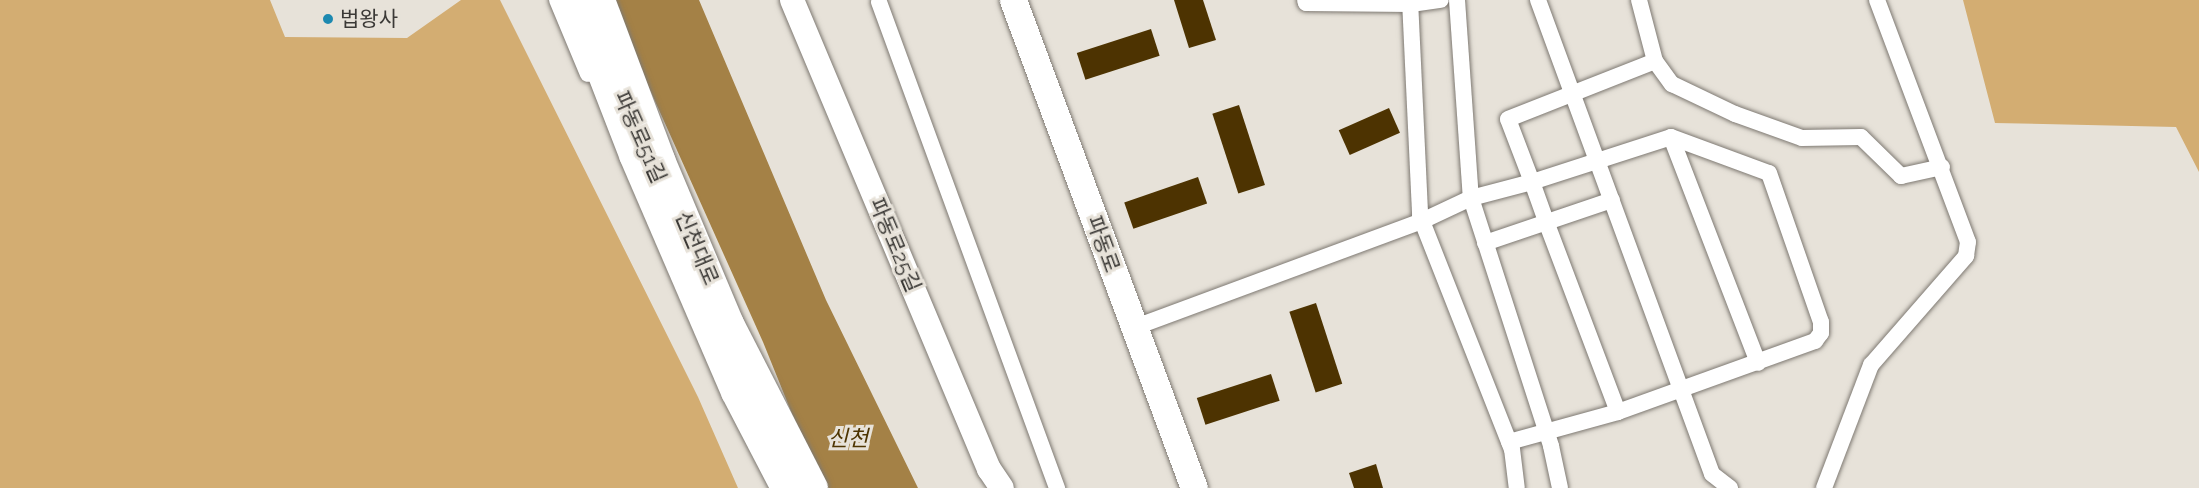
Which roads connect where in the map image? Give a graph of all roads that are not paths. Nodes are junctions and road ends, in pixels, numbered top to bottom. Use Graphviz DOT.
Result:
graph roads {
  1 [pos="557,0"];
  2 [pos="574,0"];
  3 [pos="600,0"];
  4 [pos="792,0"];
  5 [pos="1013,0"];
  6 [pos="1305,0"];
  7 [pos="1441,0"];
  8 [pos="1457,0"];
  9 [pos="1538,0"];
  10 [pos="1639,0"];
  11 [pos="1877,0"];
  12 [pos="879,2"];
  13 [pos="1411,2"];
  14 [pos="1655,61"];
  15 [pos="1572,92"];
  16 [pos="1671,137"];
  17 [pos="1597,160"];
  18 [pos="1942,167"];
  19 [pos="1532,182"];
  20 [pos="1471,198"];
  21 [pos="1611,200"];
  22 [pos="1422,221"];
  23 [pos="1546,221"];
  24 [pos="1485,243"];
  25 [pos="1133,328"];
  26 [pos="1758,363"];
  27 [pos="1682,391"];
  28 [pos="1618,412"];
  29 [pos="1546,433"];
  30 [pos="1509,442"];
  31 [pos="775,488"];
  32 [pos="786,488"];
  33 [pos="813,488"];
  34 [pos="1002,488"];
  35 [pos="1058,488"];
  36 [pos="1194,488"];
  37 [pos="1517,488"];
  38 [pos="1560,488"];
  39 [pos="1730,488"];
  40 [pos="1824,488"];
  1 -- 31 [label="street, 파동로51길"];
  2 -- 32 [label="highway, 신천대로"];
  3 -- 33 [label="highway, 신천대로"];
  4 -- 34 [label="street, 파동로25길"];
  5 -- 25 [label="main road, 파동로"];
  6 -- 13 [label="street"];
  7 -- 13 [label="street"];
  8 -- 20 [label="street"];
  9 -- 15 [label="street"];
  10 -- 14 [label="street"];
  11 -- 18 [label="street"];
  12 -- 35 [label="street"];
  13 -- 22 [label="street"];
  14 -- 15 [label="street"];
  14 -- 18 [label="street"];
  15 -- 17 [label="street"];
  15 -- 19 [label="street"];
  16 -- 17 [label="street"];
  16 -- 26 [label="street"];
  16 -- 26 [label="street"];
  17 -- 19 [label="street"];
  17 -- 21 [label="street"];
  18 -- 40 [label="street"];
  19 -- 20 [label="street"];
  19 -- 23 [label="street"];
  20 -- 22 [label="street"];
  20 -- 24 [label="street"];
  21 -- 23 [label="street"];
  21 -- 27 [label="street"];
  22 -- 25 [label="street"];
  22 -- 30 [label="street"];
  23 -- 24 [label="street"];
  23 -- 28 [label="street"];
  24 -- 29 [label="street"];
  25 -- 36 [label="main road, 파동로"];
  26 -- 27 [label="street"];
  27 -- 28 [label="street"];
  27 -- 39 [label="street"];
  28 -- 29 [label="street"];
  29 -- 30 [label="street"];
  29 -- 38 [label="street"];
  30 -- 37 [label="street"];
}
